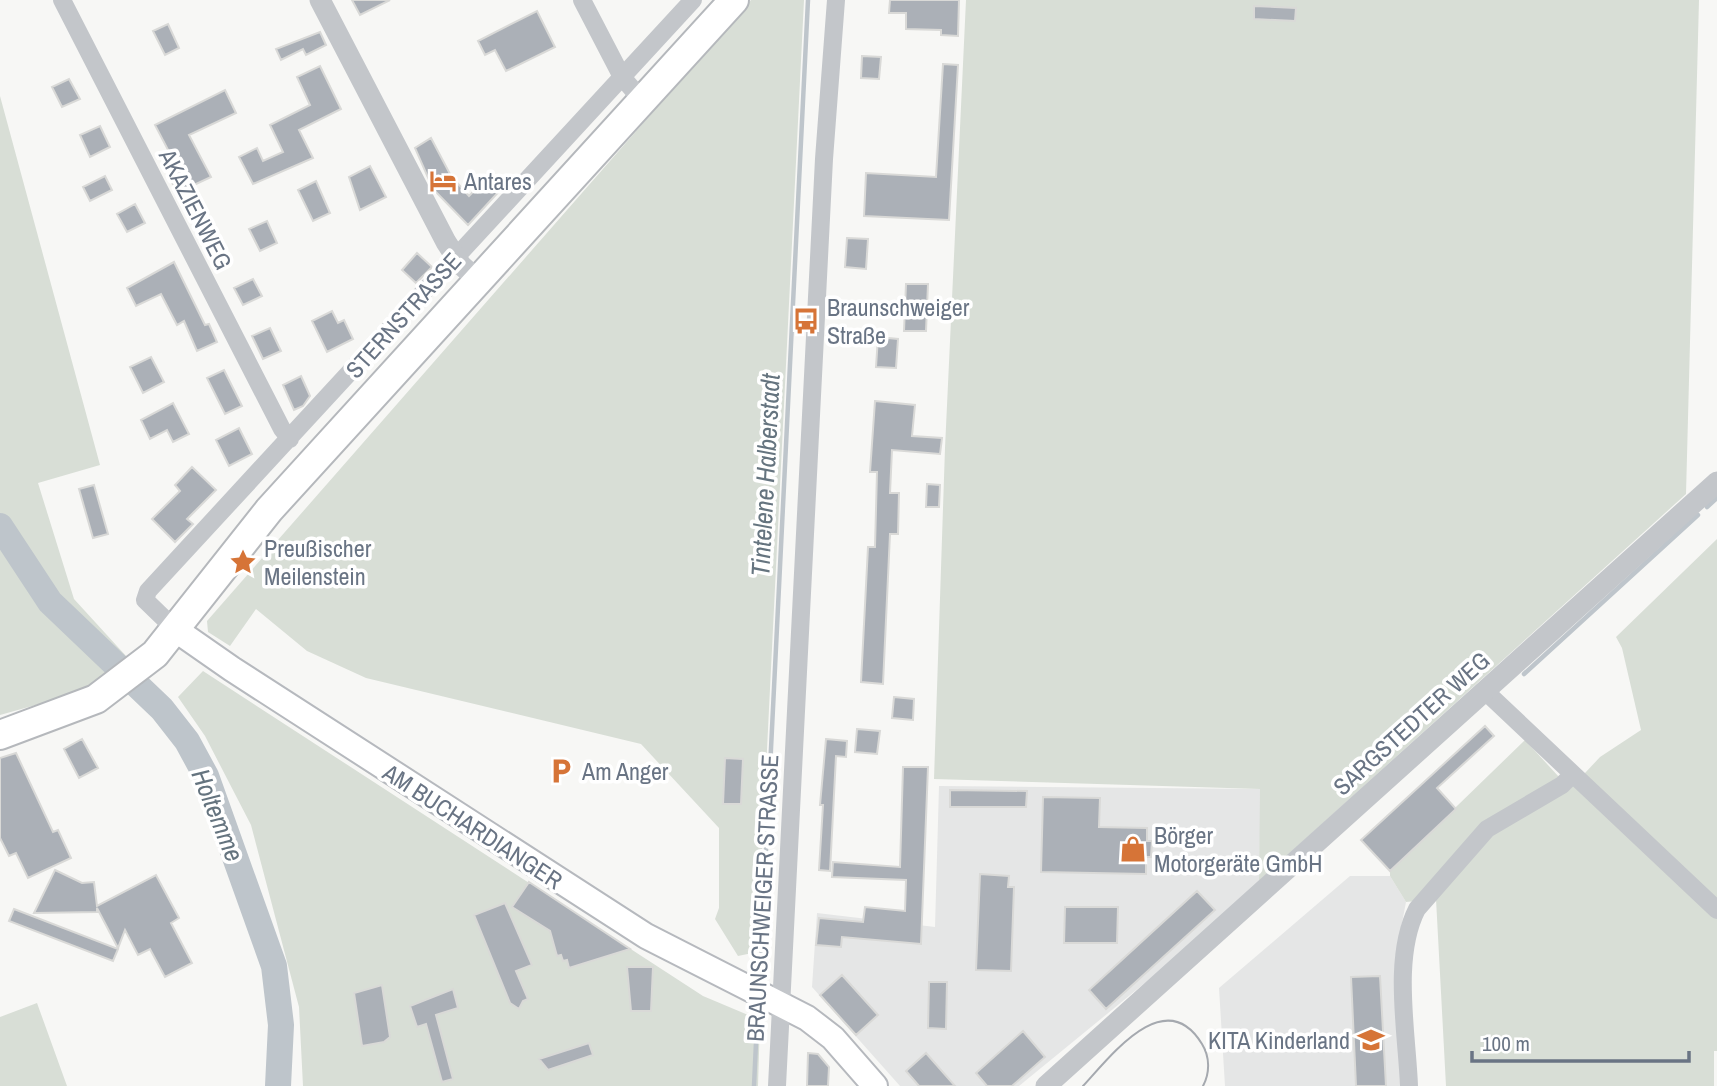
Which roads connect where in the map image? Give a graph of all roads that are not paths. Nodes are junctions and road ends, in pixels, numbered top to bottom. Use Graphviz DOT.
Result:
graph roads {
  1 [pos="62,0"];
  2 [pos="320,0"];
  3 [pos="583,0"];
  4 [pos="693,0"];
  5 [pos="734,0"];
  6 [pos="836,0"];
  7 [pos="622,77"];
  8 [pos="641,99"];
  9 [pos="455,258"];
  10 [pos="478,280"];
  11 [pos="290,439"];
  12 [pos="1717,482"];
  13 [pos="176,630"];
  14 [pos="1485,691"];
  15 [pos="0,735"];
  16 [pos="1572,775"];
  17 [pos="1717,910"];
  18 [pos="781,1003"];
  19 [pos="777,1086"];
  20 [pos="875,1086"];
  21 [pos="1046,1086"];
  22 [pos="1409,1086"];
  1 -- 11 [label="street, AKAZIENWEG"];
  2 -- 9 [label="street"];
  3 -- 7 [label="street"];
  4 -- 7 [label="street, STERNSTRASSE"];
  5 -- 8 [label="main road, STERNSTRASSE"];
  6 -- 18 [label="street, BRAUNSCHWEIGER STRASSE"];
  7 -- 8 [label="street"];
  7 -- 9 [label="street, STERNSTRASSE"];
  8 -- 10 [label="main road, STERNSTRASSE"];
  9 -- 10 [label="street"];
  9 -- 11 [label="street, STERNSTRASSE"];
  10 -- 13 [label="main road, STERNSTRASSE"];
  11 -- 13 [label="street, STERNSTRASSE"];
  12 -- 14 [label="street, SARGSTEDTER WEG"];
  13 -- 15 [label="main road, STERNSTRASSE"];
  13 -- 18 [label="main road, AM BUCHARDIANGER"];
  14 -- 16 [label="street"];
  14 -- 21 [label="street, SARGSTEDTER WEG"];
  16 -- 17 [label="street"];
  16 -- 22 [label="street"];
  18 -- 19 [label="street, BRAUNSCHWEIGER STRASSE"];
  18 -- 20 [label="main road, AM BUCHARDIANGER"];
}
